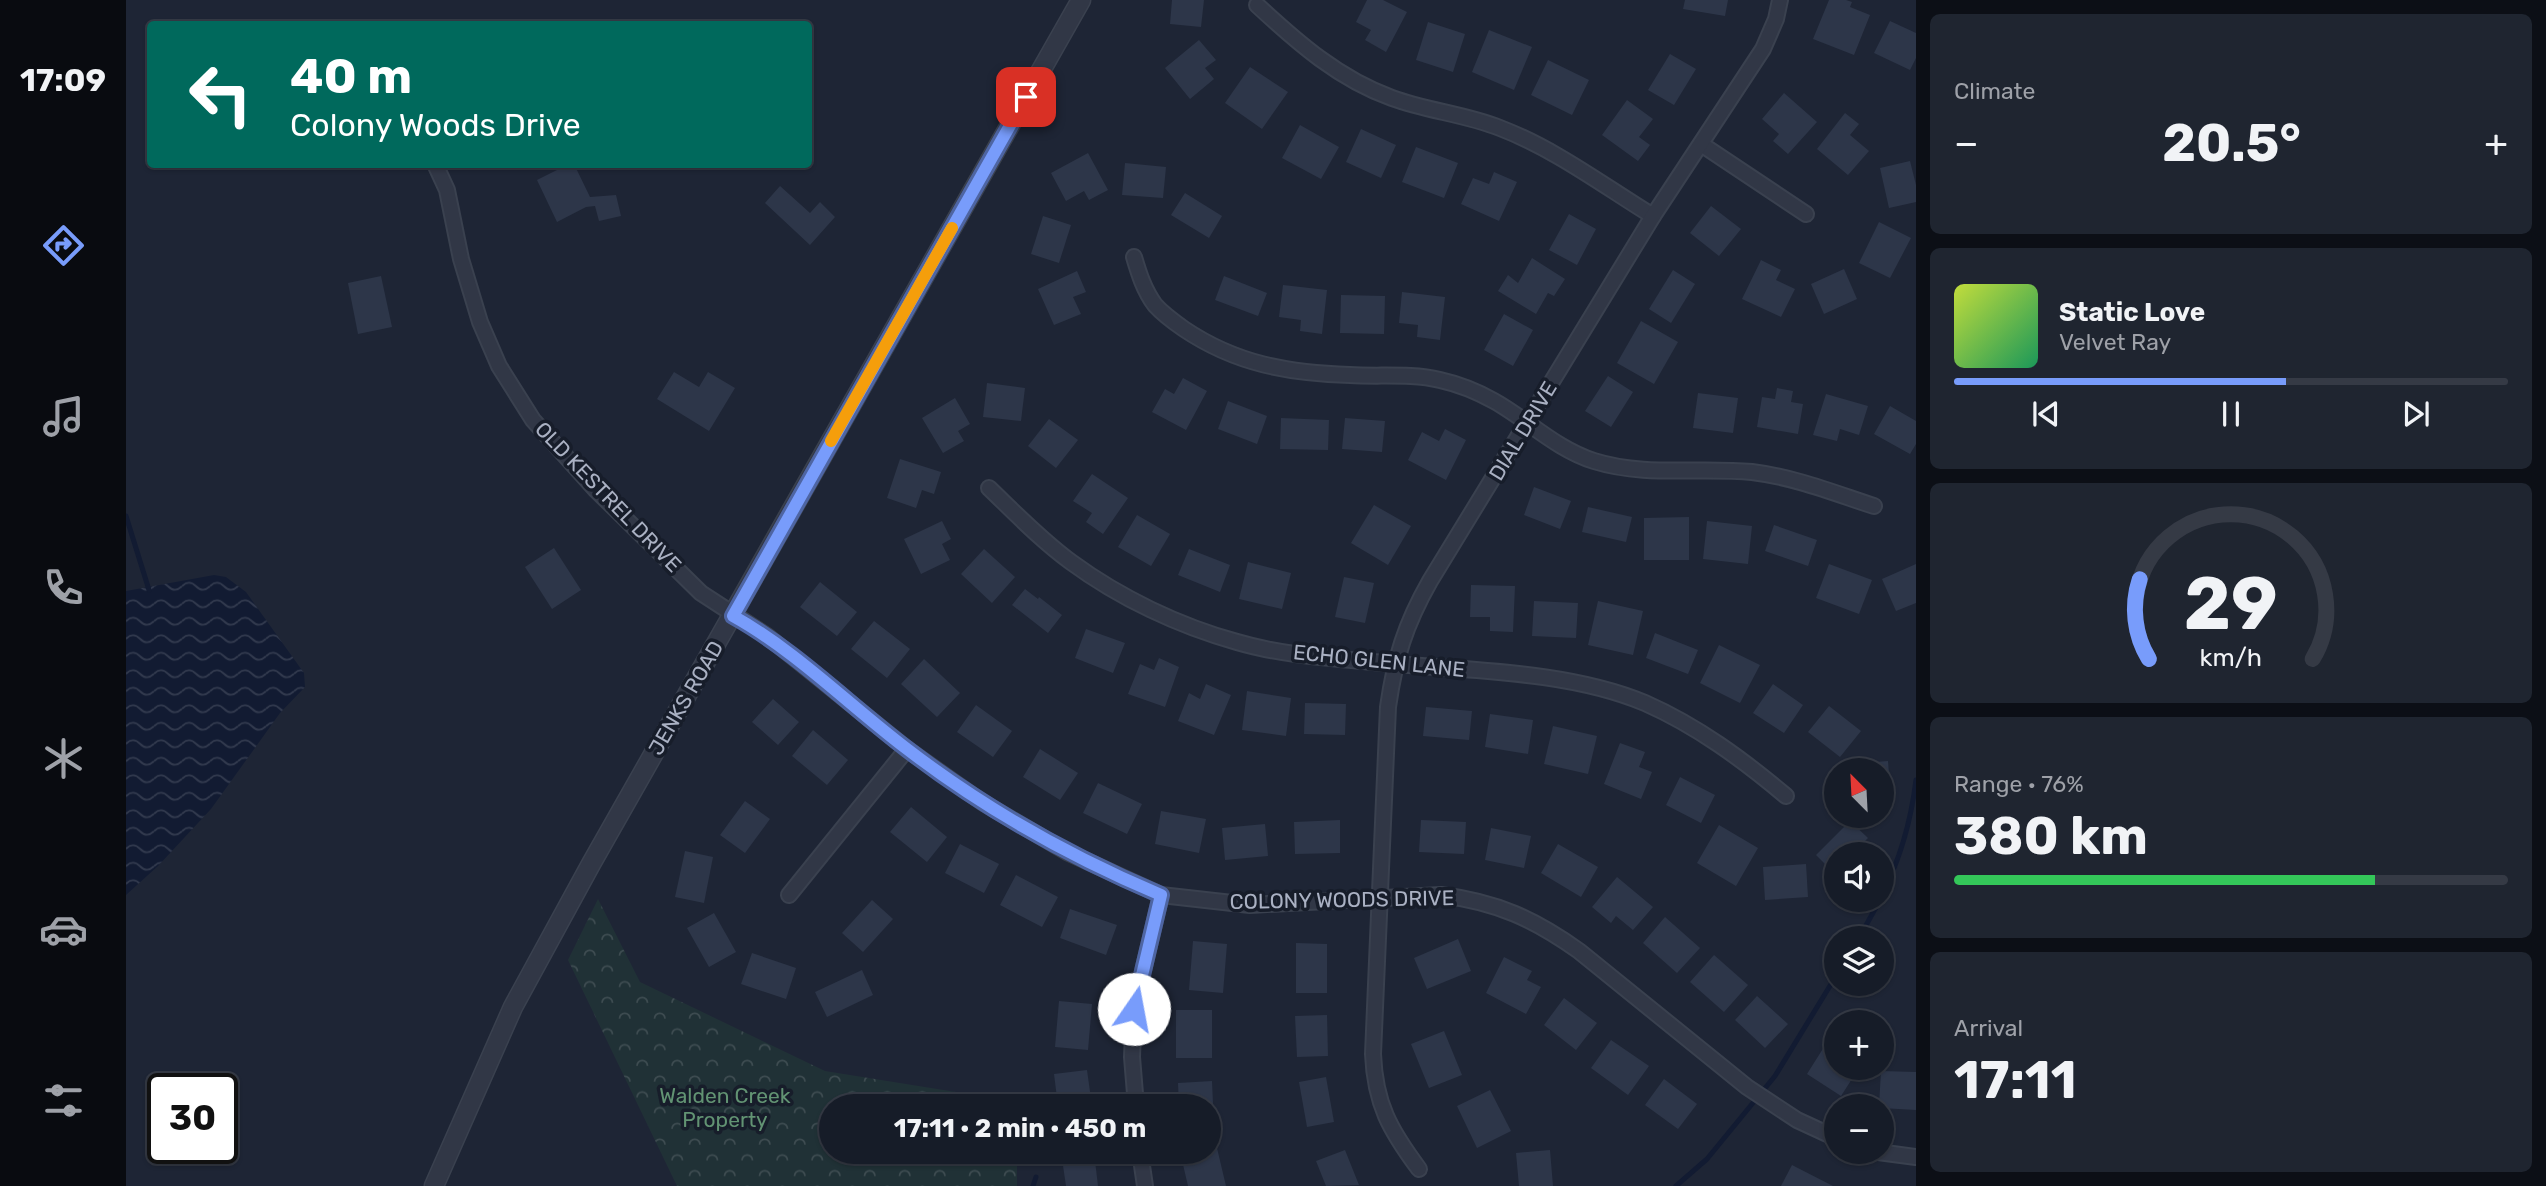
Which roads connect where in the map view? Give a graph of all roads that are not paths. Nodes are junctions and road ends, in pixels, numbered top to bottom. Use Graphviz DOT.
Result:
graph roads {
  1 [pos="1081,0"];
  2 [pos="1780,0"];
  3 [pos="1257,5"];
  4 [pos="1701,144"];
  5 [pos="437,168"];
  6 [pos="1806,214"];
  7 [pos="1653,216"];
  8 [pos="1134,257"];
  9 [pos="1528,424"];
  10 [pos="989,488"];
  11 [pos="1874,506"];
  12 [pos="733,616"];
  13 [pos="1394,664"];
  14 [pos="907,749"];
  15 [pos="1786,796"];
  16 [pos="789,895"];
  17 [pos="1161,895"];
  18 [pos="1379,899"];
  19 [pos="1135,1094"];
  20 [pos="1824,1132"];
  21 [pos="1894,1154"];
  22 [pos="1916,1157"];
  23 [pos="1142,1164"];
  24 [pos="1419,1169"];
  25 [pos="434,1186"];
  26 [pos="1145,1186"];
  1 -- 12 [label="street, JENKS ROAD"];
  2 -- 4 [label="street, DIAL DRIVE"];
  3 -- 7 [label="street"];
  4 -- 6 [label="street"];
  4 -- 7 [label="street, DIAL DRIVE"];
  5 -- 12 [label="street, OLD KESTREL DRIVE"];
  7 -- 9 [label="street, DIAL DRIVE"];
  8 -- 9 [label="street"];
  9 -- 11 [label="street"];
  9 -- 13 [label="street, DIAL DRIVE"];
  10 -- 13 [label="street, ECHO GLEN LANE"];
  12 -- 14 [label="street, COLONY WOODS DRIVE"];
  12 -- 25 [label="street, JENKS ROAD"];
  13 -- 15 [label="street, ECHO GLEN LANE"];
  13 -- 18 [label="street, DIAL DRIVE"];
  14 -- 16 [label="street"];
  14 -- 17 [label="street, COLONY WOODS DRIVE"];
  17 -- 18 [label="street, COLONY WOODS DRIVE"];
  17 -- 19 [label="street"];
  18 -- 20 [label="street, COLONY WOODS DRIVE"];
  18 -- 24 [label="street, DIAL DRIVE"];
  21 -- 22 [label="street"];
  23 -- 26 [label="street"];
}
